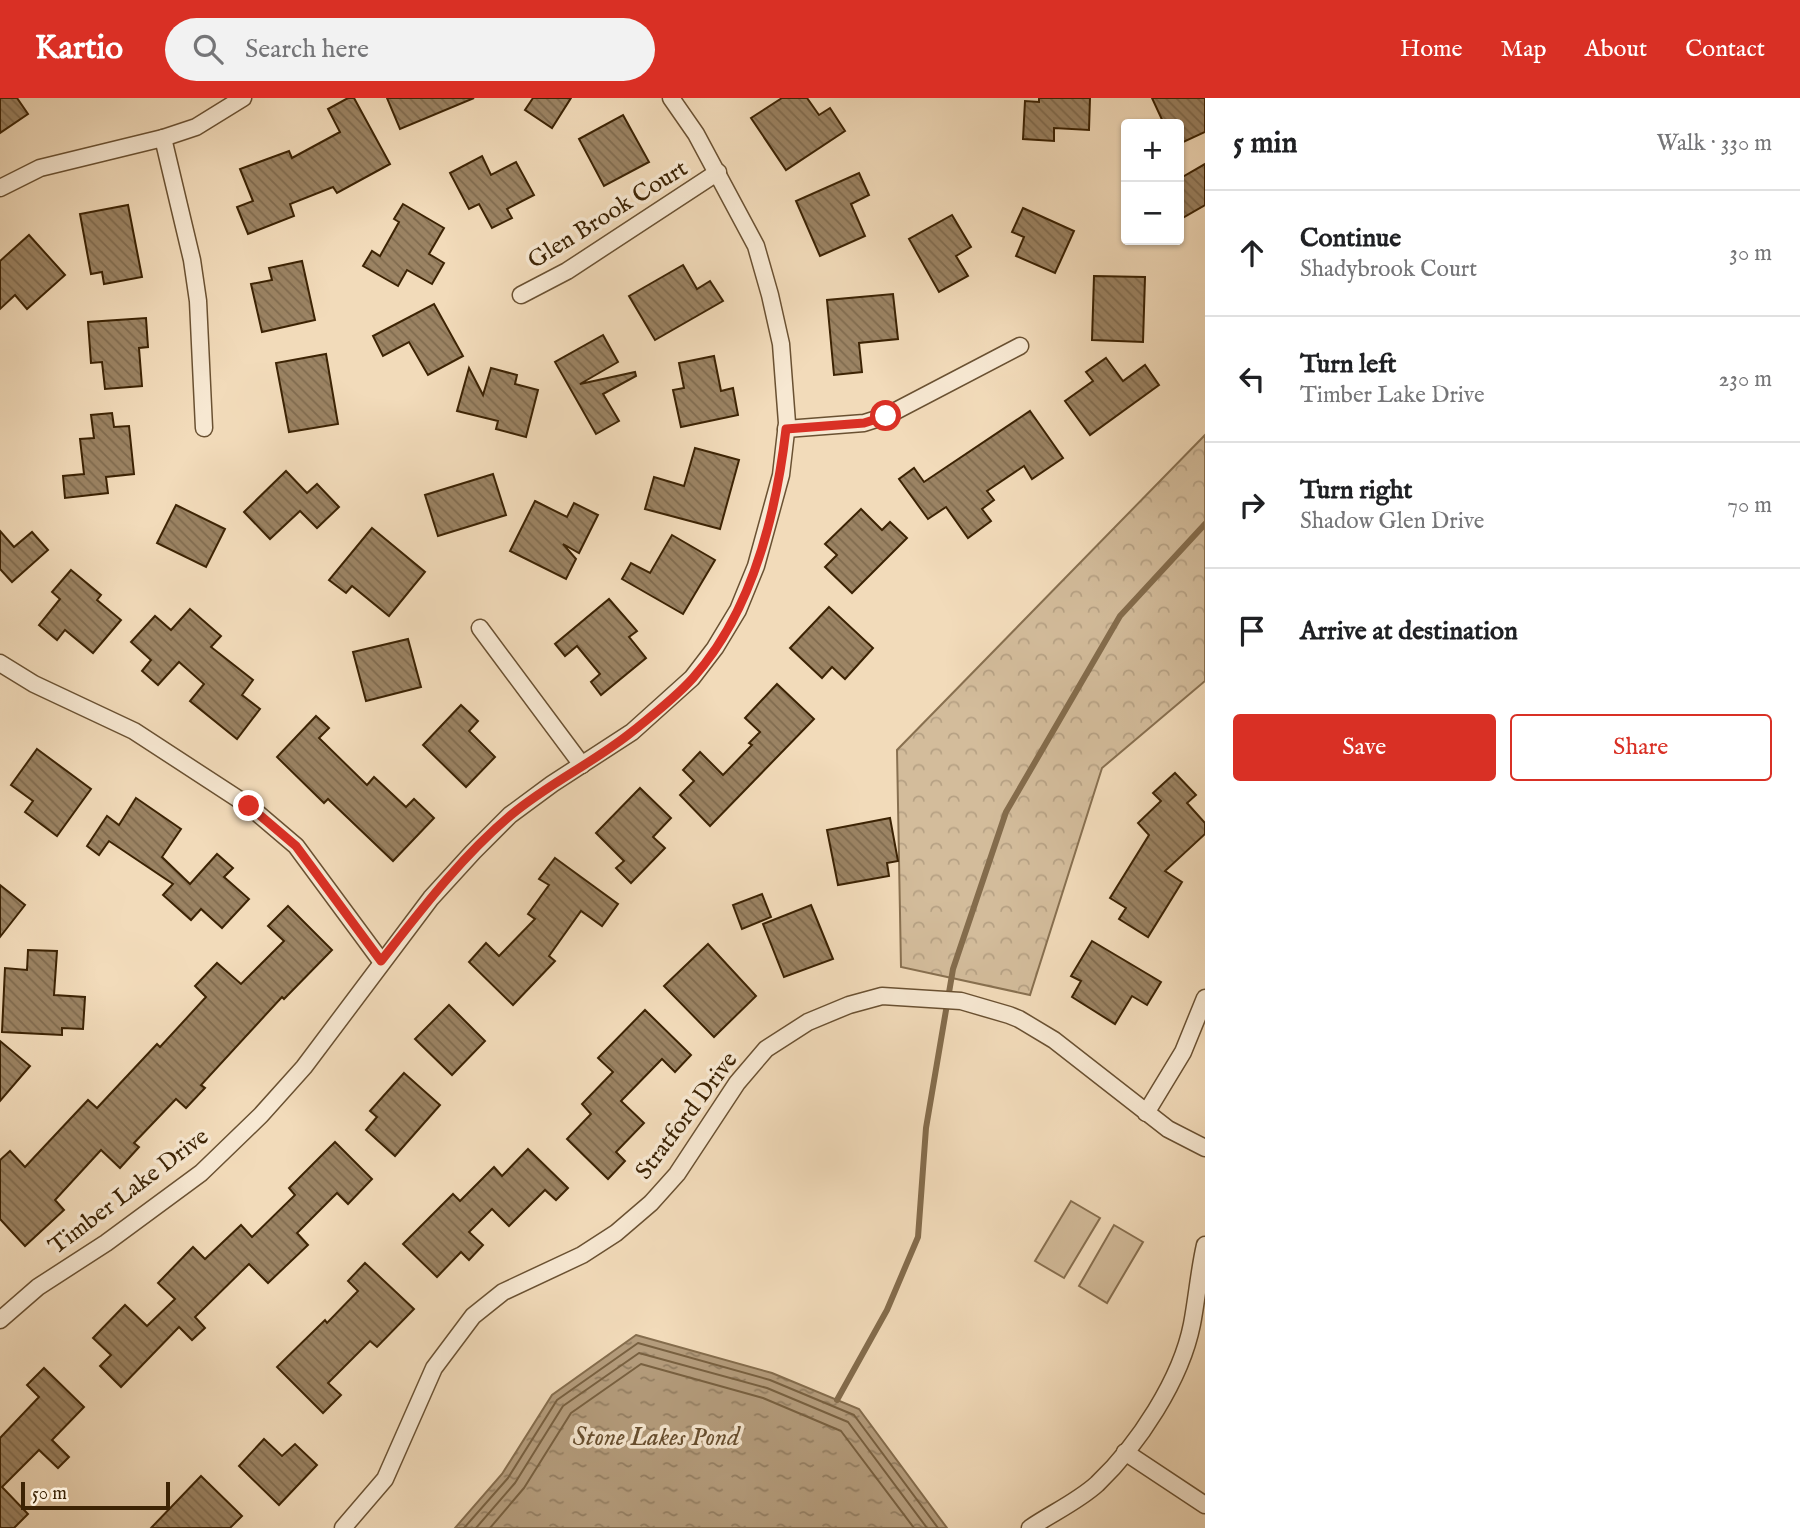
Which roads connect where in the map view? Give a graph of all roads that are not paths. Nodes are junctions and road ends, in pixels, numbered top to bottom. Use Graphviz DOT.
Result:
graph roads {
  1 [pos="243,98"];
  2 [pos="671,98"];
  3 [pos="163,138"];
  4 [pos="718,172"];
  5 [pos="0,188"];
  6 [pos="521,295"];
  7 [pos="1020,346"];
  8 [pos="204,428"];
  9 [pos="786,429"];
  10 [pos="480,628"];
  11 [pos="0,663"];
  12 [pos="582,765"];
  13 [pos="381,961"];
  14 [pos="1205,998"];
  15 [pos="1146,1112"];
  16 [pos="1205,1148"];
  17 [pos="1205,1245"];
  18 [pos="2,1312"];
  19 [pos="1125,1452"];
  20 [pos="1205,1506"];
  21 [pos="342,1528"];
  22 [pos="1030,1528"];
  1 -- 3 [label="street"];
  2 -- 4 [label="street, Timber Lake Drive"];
  3 -- 5 [label="street"];
  3 -- 8 [label="street"];
  4 -- 6 [label="street, Glen Brook Court"];
  4 -- 9 [label="street, Timber Lake Drive"];
  7 -- 9 [label="street"];
  9 -- 12 [label="street, Timber Lake Drive"];
  10 -- 12 [label="street"];
  11 -- 13 [label="street"];
  12 -- 13 [label="street, Timber Lake Drive"];
  13 -- 18 [label="street, Timber Lake Drive"];
  14 -- 15 [label="street"];
  15 -- 16 [label="street, Stratford Drive"];
  15 -- 21 [label="street, Stratford Drive"];
  17 -- 19 [label="street"];
  19 -- 20 [label="street"];
  19 -- 22 [label="street"];
}
